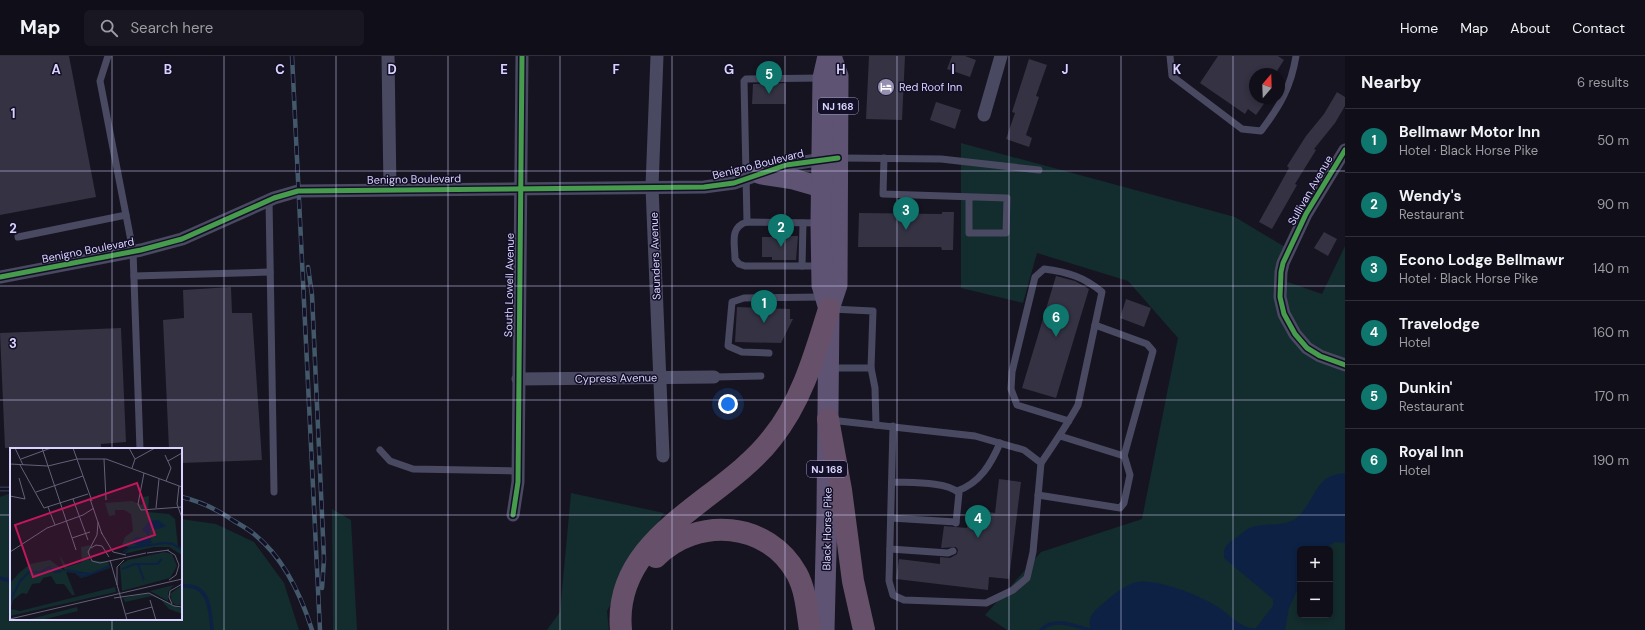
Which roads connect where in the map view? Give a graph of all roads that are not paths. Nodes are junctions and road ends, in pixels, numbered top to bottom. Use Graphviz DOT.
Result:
graph roads {
  1 [pos="108,56"];
  2 [pos="388,56"];
  3 [pos="522,56"];
  4 [pos="657,56"];
  5 [pos="828,56"];
  6 [pos="832,56"];
  7 [pos="1001,56"];
  8 [pos="1170,56"];
  9 [pos="1296,56"];
  10 [pos="823,78"];
  11 [pos="984,115"];
  12 [pos="1345,150"];
  13 [pos="830,158"];
  14 [pos="884,158"];
  15 [pos="1039,170"];
  16 [pos="754,177"];
  17 [pos="652,187"];
  18 [pos="821,187"];
  19 [pos="521,188"];
  20 [pos="390,189"];
  21 [pos="969,198"];
  22 [pos="269,200"];
  23 [pos="126,215"];
  24 [pos="747,222"];
  25 [pos="812,223"];
  26 [pos="18,237"];
  27 [pos="133,251"];
  28 [pos="812,266"];
  29 [pos="270,272"];
  30 [pos="134,276"];
  31 [pos="0,277"];
  32 [pos="827,303"];
  33 [pos="1095,325"];
  34 [pos="769,353"];
  35 [pos="1345,365"];
  36 [pos="829,368"];
  37 [pos="871,368"];
  38 [pos="761,376"];
  39 [pos="660,377"];
  40 [pos="714,377"];
  41 [pos="518,379"];
  42 [pos="828,419"];
  43 [pos="1069,421"];
  44 [pos="876,425"];
  45 [pos="893,426"];
  46 [pos="1060,436"];
  47 [pos="1000,443"];
  48 [pos="140,448"];
  49 [pos="380,450"];
  50 [pos="1124,455"];
  51 [pos="663,456"];
  52 [pos="1041,463"];
  53 [pos="518,471"];
  54 [pos="892,482"];
  55 [pos="957,491"];
  56 [pos="274,492"];
  57 [pos="1038,495"];
  58 [pos="513,515"];
  59 [pos="891,518"];
  60 [pos="890,549"];
  61 [pos="953,551"];
  62 [pos="621,630"];
  63 [pos="633,630"];
  64 [pos="810,630"];
  65 [pos="824,630"];
  66 [pos="864,630"];
  1 -- 23 [label="lane"];
  2 -- 20 [label="street"];
  3 -- 19 [label="street, South Lowell Avenue"];
  4 -- 17 [label="street, Saunders Avenue"];
  5 -- 10 [label="main road, Black Horse Pike / NJ 168"];
  6 -- 13 [label="main road, Black Horse Pike / NJ 168"];
  7 -- 11 [label="street"];
  8 -- 9 [label="lane"];
  10 -- 13 [label="main road, Black Horse Pike / NJ 168"];
  10 -- 16 [label="lane"];
  12 -- 35 [label="street, Sullivan Avenue"];
  13 -- 14 [label="lane"];
  13 -- 16 [label="street, Benigno Boulevard"];
  13 -- 18 [label="main road, Black Horse Pike / NJ 168"];
  13 -- 32 [label="main road, Black Horse Pike / NJ 168"];
  14 -- 15 [label="lane"];
  14 -- 21 [label="lane"];
  16 -- 17 [label="street, Benigno Boulevard"];
  16 -- 18 [label="main road"];
  16 -- 24 [label="lane"];
  17 -- 19 [label="street, Benigno Boulevard"];
  17 -- 39 [label="street, Saunders Avenue"];
  18 -- 25 [label="main road, Black Horse Pike / NJ 168"];
  19 -- 20 [label="street, Benigno Boulevard"];
  19 -- 41 [label="street, South Lowell Avenue"];
  20 -- 22 [label="street, Benigno Boulevard"];
  21 -- 21 [label="lane"];
  22 -- 27 [label="street, Benigno Boulevard"];
  22 -- 29 [label="lane"];
  23 -- 26 [label="lane"];
  23 -- 27 [label="lane"];
  24 -- 25 [label="lane"];
  24 -- 28 [label="lane"];
  25 -- 28 [label="main road, Black Horse Pike / NJ 168"];
  27 -- 30 [label="lane"];
  27 -- 31 [label="street, Benigno Boulevard"];
  28 -- 32 [label="main road, Black Horse Pike / NJ 168"];
  29 -- 30 [label="lane"];
  29 -- 56 [label="lane"];
  30 -- 48 [label="lane"];
  32 -- 34 [label="lane"];
  32 -- 36 [label="main road, Black Horse Pike / NJ 168"];
  32 -- 37 [label="lane"];
  32 -- 62 [label="highway"];
  33 -- 43 [label="lane"];
  33 -- 43 [label="lane"];
  33 -- 50 [label="lane"];
  36 -- 37 [label="lane"];
  36 -- 42 [label="main road, Black Horse Pike / NJ 168"];
  37 -- 44 [label="lane"];
  38 -- 40 [label="lane"];
  39 -- 40 [label="street, Cypress Avenue"];
  39 -- 41 [label="street, Cypress Avenue"];
  39 -- 51 [label="street, Saunders Avenue"];
  41 -- 53 [label="street, South Lowell Avenue"];
  42 -- 44 [label="lane"];
  42 -- 65 [label="main road, Black Horse Pike / NJ 168"];
  42 -- 66 [label="highway"];
  43 -- 46 [label="lane"];
  44 -- 45 [label="lane"];
  45 -- 47 [label="lane"];
  45 -- 54 [label="lane"];
  46 -- 50 [label="lane"];
  46 -- 52 [label="lane"];
  47 -- 52 [label="lane"];
  47 -- 55 [label="lane"];
  49 -- 53 [label="lane"];
  50 -- 57 [label="lane"];
  52 -- 57 [label="lane"];
  53 -- 58 [label="street, South Lowell Avenue"];
  54 -- 55 [label="lane"];
  54 -- 59 [label="lane"];
  55 -- 59 [label="lane"];
  57 -- 60 [label="lane"];
  59 -- 60 [label="lane"];
  60 -- 61 [label="lane"];
  63 -- 64 [label="highway"];
}
